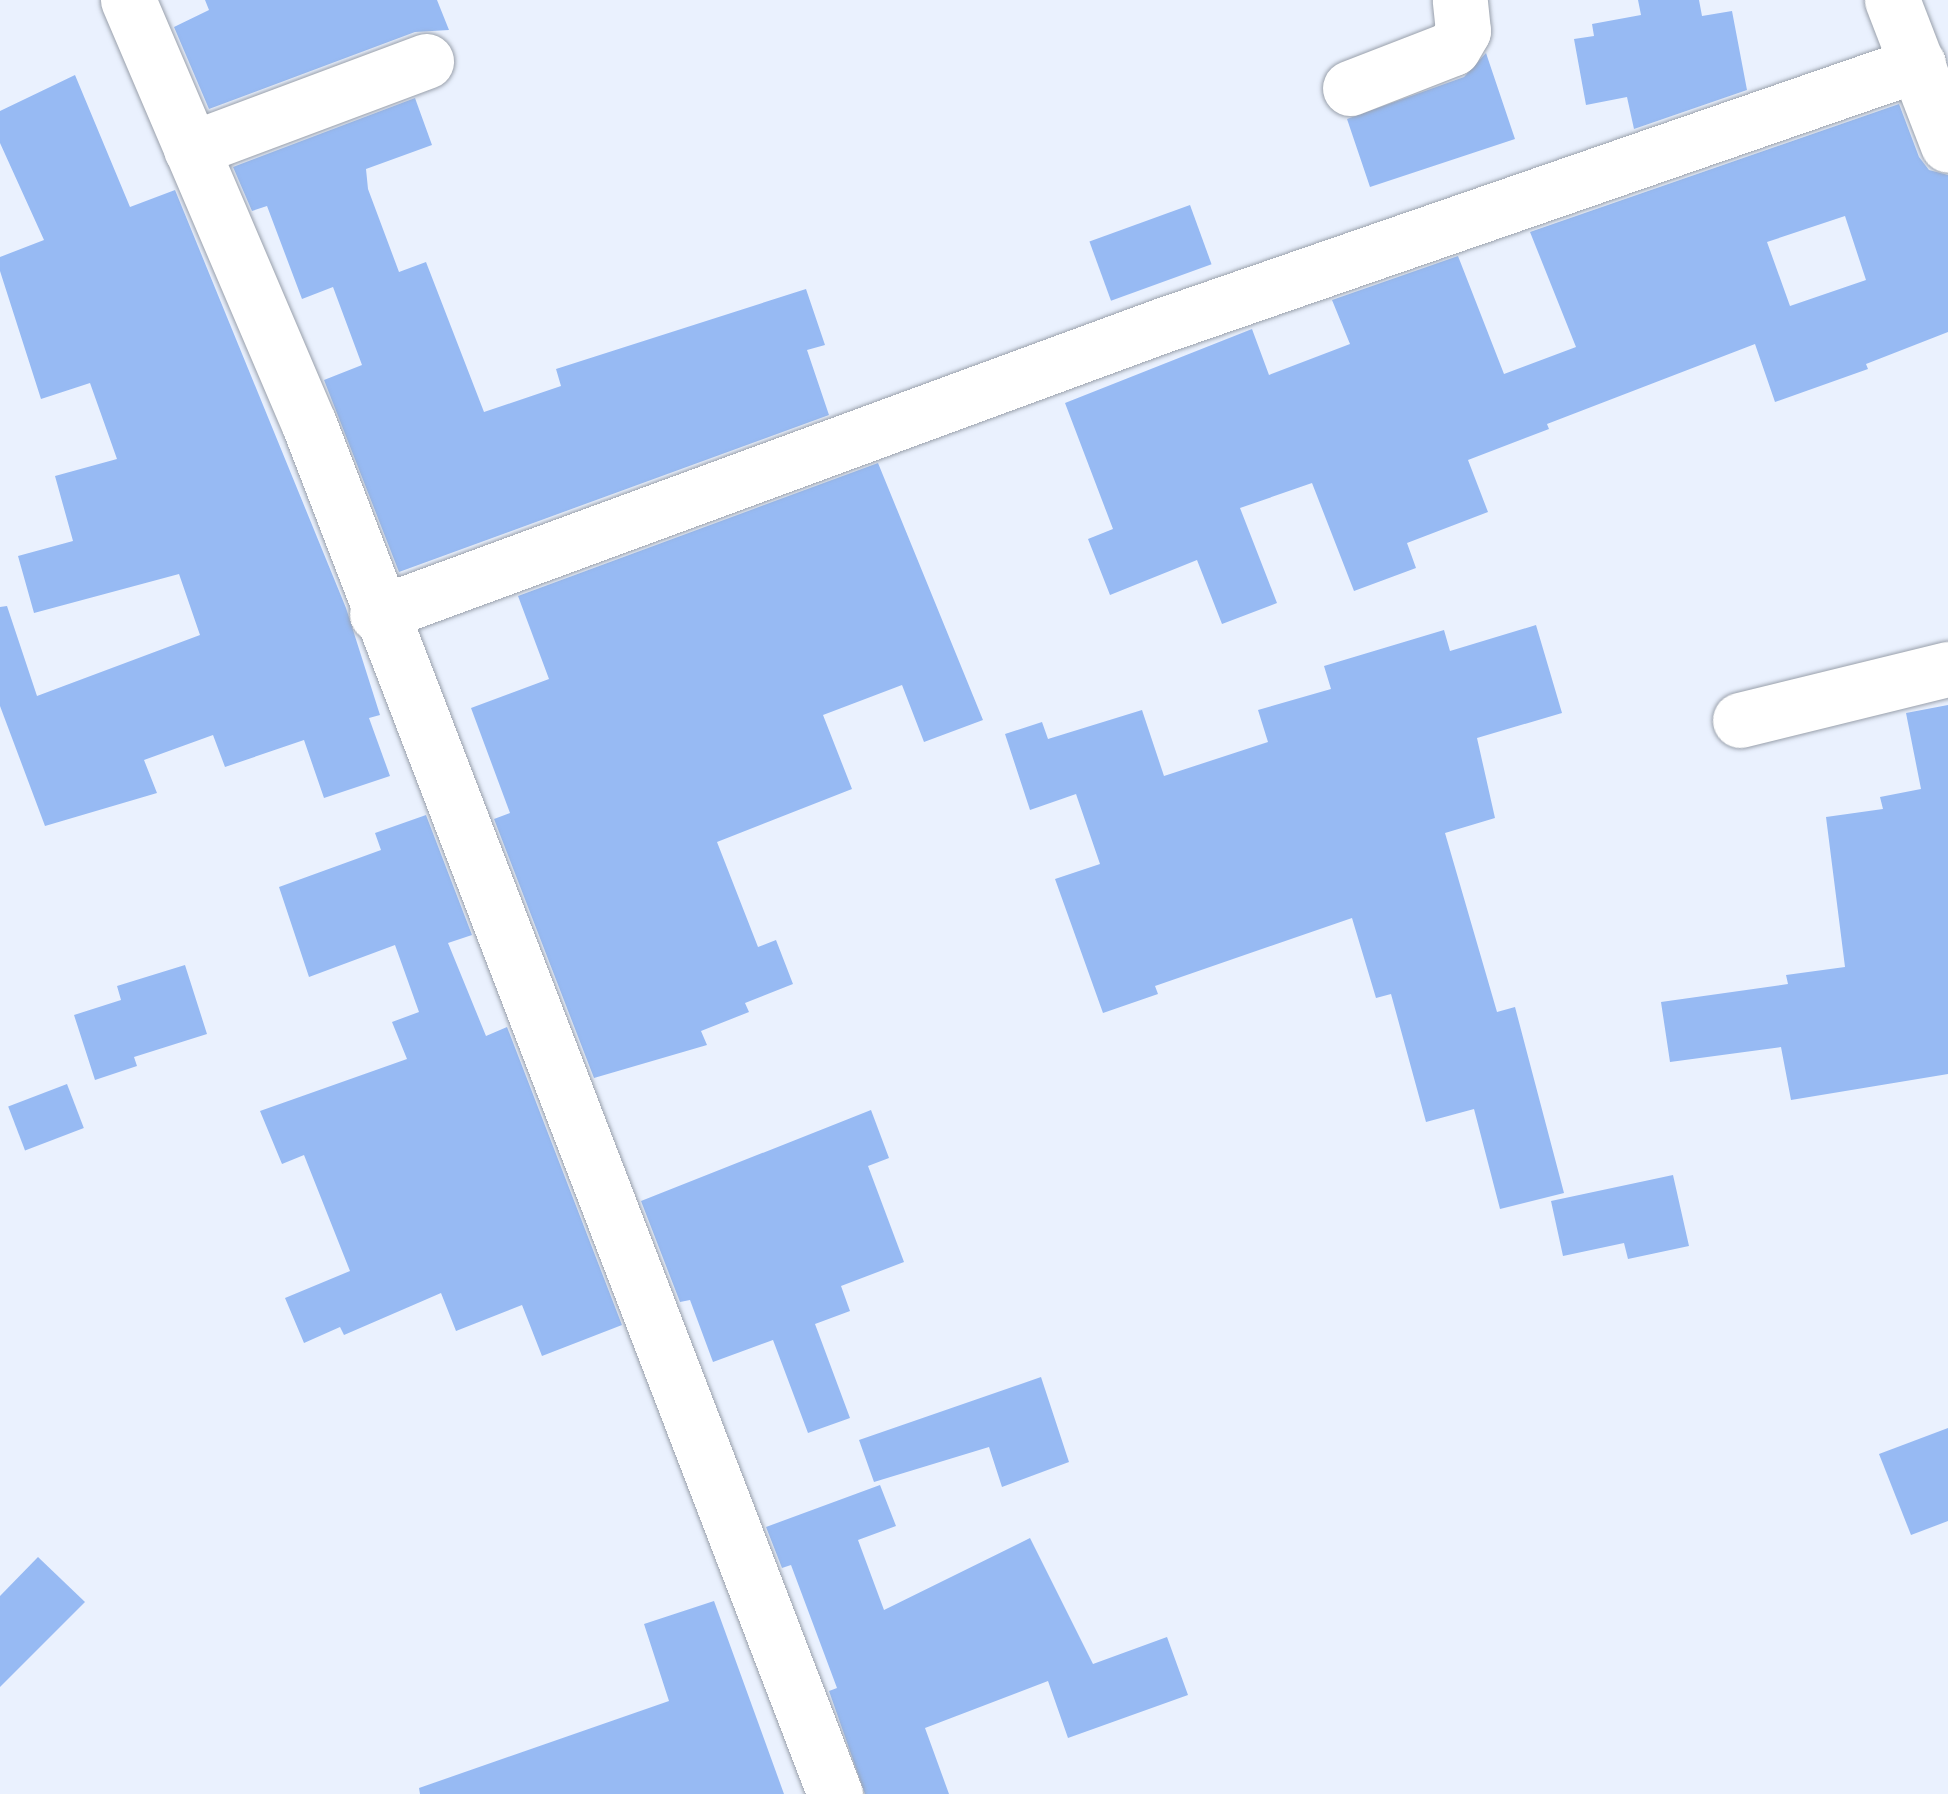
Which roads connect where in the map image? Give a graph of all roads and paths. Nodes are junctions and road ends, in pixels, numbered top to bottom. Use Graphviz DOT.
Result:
graph roads {
  1 [pos="128,0"];
  2 [pos="1460,0"];
  3 [pos="1892,0"];
  4 [pos="426,61"];
  5 [pos="1918,64"];
  6 [pos="1350,88"];
  7 [pos="1948,145"];
  8 [pos="192,149"];
  9 [pos="377,614"];
  10 [pos="1948,669"];
  11 [pos="1740,720"];
  12 [pos="836,1794"];
  1 -- 8 [label="street"];
  2 -- 6 [label="street"];
  3 -- 5 [label="street"];
  4 -- 8 [label="street"];
  5 -- 7 [label="street"];
  5 -- 9 [label="street"];
  8 -- 9 [label="street"];
  9 -- 12 [label="street"];
  10 -- 11 [label="street"];
}
